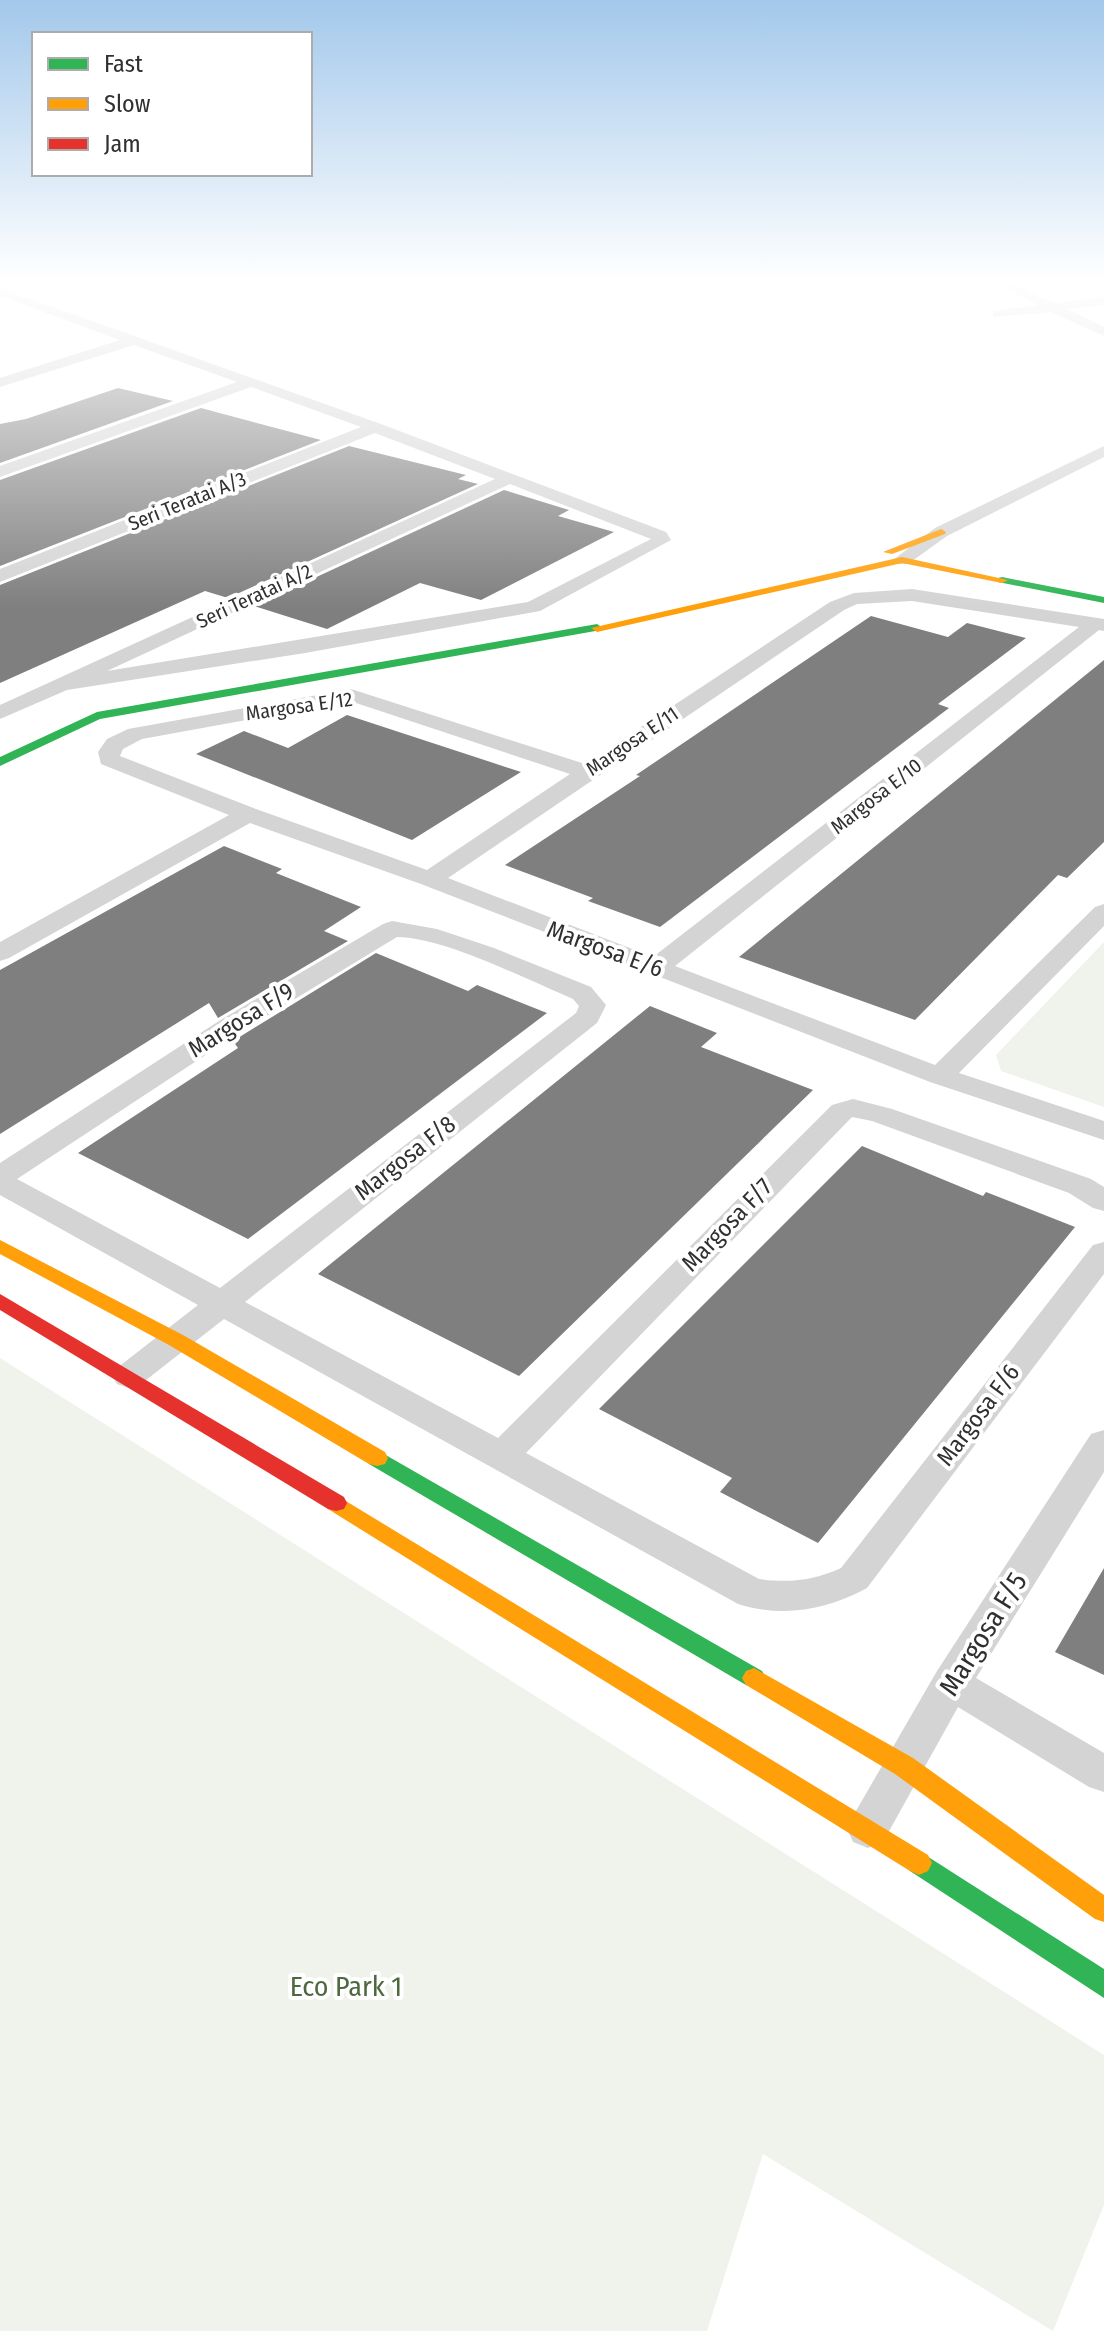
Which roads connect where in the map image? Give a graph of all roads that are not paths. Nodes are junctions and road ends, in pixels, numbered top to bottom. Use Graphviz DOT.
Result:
graph roads {
  1 [pos="227,391"];
  2 [pos="276,391"];
  3 [pos="375,427"];
  4 [pos="1104,451"];
  5 [pos="1104,465"];
  6 [pos="0,472"];
  7 [pos="508,479"];
  8 [pos="941,532"];
  9 [pos="955,550"];
  10 [pos="895,556"];
  11 [pos="920,557"];
  12 [pos="0,576"];
  13 [pos="1104,586"];
  14 [pos="1104,600"];
  15 [pos="1100,625"];
  16 [pos="65,684"];
  17 [pos="85,700"];
  18 [pos="0,713"];
  19 [pos="36,723"];
  20 [pos="62,732"];
  21 [pos="109,759"];
  22 [pos="0,762"];
  23 [pos="587,772"];
  24 [pos="248,814"];
  25 [pos="430,879"];
  26 [pos="1104,912"];
  27 [pos="0,953"];
  28 [pos="497,959"];
  29 [pos="657,967"];
  30 [pos="940,1076"];
  31 [pos="1104,1131"];
  32 [pos="0,1176"];
  33 [pos="0,1182"];
  34 [pos="1104,1201"];
  35 [pos="0,1246"];
  36 [pos="1104,1252"];
  37 [pos="0,1301"];
  38 [pos="223,1302"];
  39 [pos="176,1340"];
  40 [pos="129,1376"];
  41 [pos="1104,1443"];
  42 [pos="502,1456"];
  43 [pos="951,1683"];
  44 [pos="904,1766"];
  45 [pos="1104,1774"];
  46 [pos="868,1829"];
  47 [pos="1104,1910"];
  48 [pos="1104,1985"];
  1 -- 6 [label="street"];
  2 -- 3 [label="street"];
  3 -- 7 [label="street"];
  3 -- 12 [label="street, Seri Teratai A/3"];
  4 -- 8 [label="street"];
  5 -- 9 [label="street"];
  7 -- 16 [label="street, Seri Teratai A/2"];
  7 -- 16 [label="street"];
  8 -- 10 [label="street"];
  8 -- 11 [label="street"];
  9 -- 11 [label="street"];
  9 -- 13 [label="street"];
  10 -- 11 [label="street"];
  10 -- 17 [label="street"];
  10 -- 20 [label="street"];
  11 -- 14 [label="street"];
  15 -- 23 [label="street, Margosa E/11"];
  15 -- 29 [label="street, Margosa E/10"];
  16 -- 18 [label="street, Seri Teratai A/2"];
  19 -- 20 [label="street"];
  20 -- 22 [label="street"];
  21 -- 23 [label="street, Margosa E/12"];
  21 -- 24 [label="street, Margosa E/6"];
  23 -- 25 [label="street, Margosa E/11"];
  24 -- 25 [label="street, Margosa E/6"];
  24 -- 27 [label="street"];
  25 -- 29 [label="street, Margosa E/6"];
  26 -- 30 [label="street"];
  28 -- 32 [label="street, Margosa F/9"];
  28 -- 38 [label="street, Margosa F/8"];
  29 -- 30 [label="street, Margosa E/6"];
  30 -- 31 [label="street, Margosa E/6"];
  33 -- 38 [label="street"];
  34 -- 42 [label="street, Margosa F/7"];
  35 -- 39 [label="street"];
  36 -- 42 [label="street, Margosa F/6"];
  37 -- 40 [label="street"];
  38 -- 39 [label="street, Margosa F/8"];
  38 -- 42 [label="street"];
  39 -- 40 [label="street, Margosa F/8"];
  39 -- 44 [label="street"];
  40 -- 46 [label="street"];
  41 -- 43 [label="street, Margosa F/5"];
  43 -- 44 [label="street, Margosa F/5"];
  43 -- 45 [label="street"];
  44 -- 46 [label="street, Margosa F/5"];
  44 -- 47 [label="street"];
  46 -- 48 [label="street"];
}
